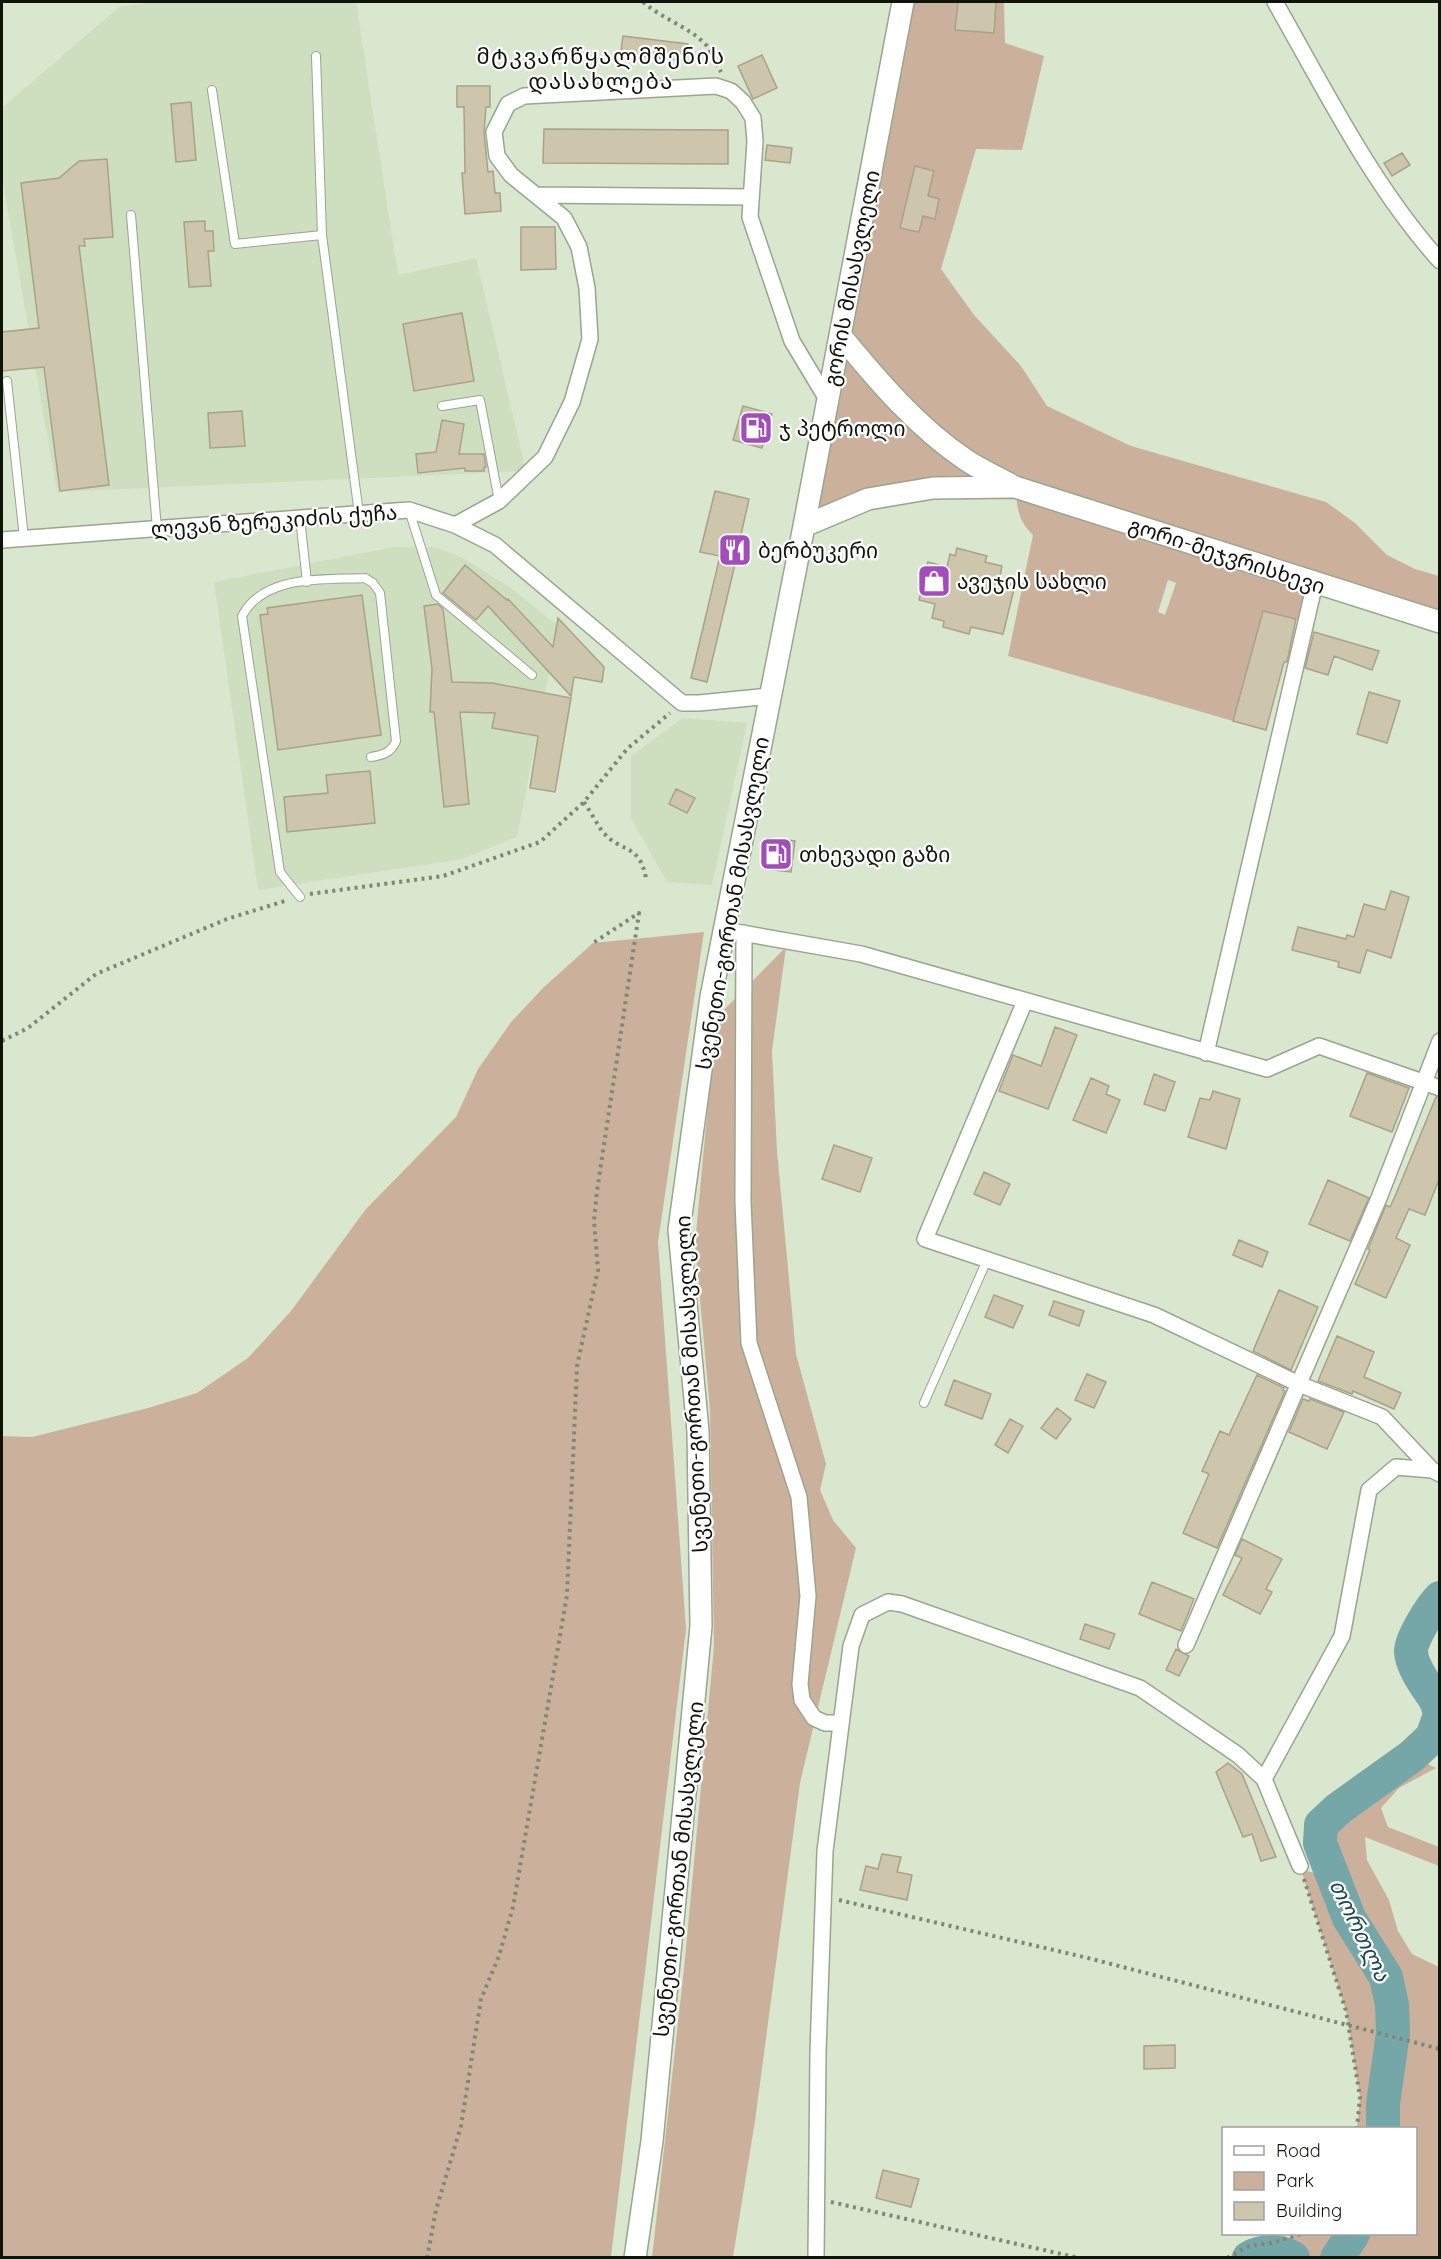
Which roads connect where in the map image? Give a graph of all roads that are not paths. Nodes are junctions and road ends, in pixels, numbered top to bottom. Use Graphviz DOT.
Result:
graph roads {
  1 [pos="903,2"];
  2 [pos="1275,2"];
  3 [pos="316,56"];
  4 [pos="212,90"];
  5 [pos="536,195"];
  6 [pos="751,197"];
  7 [pos="131,215"];
  8 [pos="322,235"];
  9 [pos="1440,261"];
  10 [pos="841,336"];
  11 [pos="7,381"];
  12 [pos="828,401"];
  13 [pos="442,406"];
  14 [pos="1015,487"];
  15 [pos="499,501"];
  16 [pos="409,510"];
  17 [pos="359,514"];
  18 [pos="300,518"];
  19 [pos="455,525"];
  20 [pos="804,526"];
  21 [pos="157,529"];
  22 [pos="24,538"];
  23 [pos="2,540"];
  24 [pos="307,582"];
  25 [pos="1315,583"];
  26 [pos="1440,622"];
  27 [pos="532,675"];
  28 [pos="770,696"];
  29 [pos="371,757"];
  30 [pos="300,897"];
  31 [pos="734,932"];
  32 [pos="1024,1001"];
  33 [pos="1440,1041"];
  34 [pos="1206,1053"];
  35 [pos="1423,1083"];
  36 [pos="1440,1088"];
  37 [pos="987,1260"];
  38 [pos="1299,1384"];
  39 [pos="924,1403"];
  40 [pos="1436,1472"];
  41 [pos="1186,1645"];
  42 [pos="841,1723"];
  43 [pos="1264,1779"];
  44 [pos="1301,1868"];
  45 [pos="634,2258"];
  46 [pos="816,2258"];
  1 -- 10 [label="main road, გორის მისასვლელი"];
  2 -- 9 [label="street"];
  3 -- 8 [label="lane"];
  4 -- 8 [label="lane"];
  5 -- 6 [label="street"];
  5 -- 6 [label="street"];
  5 -- 15 [label="street"];
  6 -- 12 [label="street"];
  7 -- 21 [label="lane"];
  8 -- 17 [label="lane"];
  10 -- 12 [label="main road, გორის მისასვლელი"];
  10 -- 14 [label="main road, გორი-მეჯვრისხევი"];
  11 -- 22 [label="lane"];
  12 -- 20 [label="main road, გორის მისასვლელი"];
  13 -- 15 [label="lane"];
  14 -- 20 [label="main road, გორი-მეჯვრისხევი"];
  14 -- 25 [label="main road, გორი-მეჯვრისხევი"];
  15 -- 19 [label="street"];
  16 -- 17 [label="street, ლევან ზერეკიძის ქუჩა"];
  16 -- 19 [label="street, ლევან ზერეკიძის ქუჩა"];
  16 -- 27 [label="lane"];
  17 -- 18 [label="street, ლევან ზერეკიძის ქუჩა"];
  18 -- 21 [label="street, ლევან ზერეკიძის ქუჩა"];
  18 -- 24 [label="lane"];
  19 -- 28 [label="street, ლევან ზერეკიძის ქუჩა"];
  20 -- 28 [label="main road, გორის მისასვლელი"];
  21 -- 22 [label="street, ლევან ზერეკიძის ქუჩა"];
  22 -- 23 [label="street, ლევან ზერეკიძის ქუჩა"];
  24 -- 29 [label="lane"];
  24 -- 30 [label="lane"];
  25 -- 26 [label="main road, გორი-მეჯვრისხევი"];
  25 -- 34 [label="street"];
  28 -- 31 [label="main road, სვენეთი-გორთან მისასვლელი"];
  31 -- 32 [label="street"];
  31 -- 42 [label="street"];
  31 -- 45 [label="main road, სვენეთი-გორთან მისასვლელი"];
  32 -- 34 [label="street"];
  32 -- 37 [label="street"];
  33 -- 35 [label="street"];
  34 -- 35 [label="street"];
  35 -- 36 [label="street"];
  35 -- 38 [label="street"];
  37 -- 38 [label="street"];
  37 -- 39 [label="lane"];
  38 -- 40 [label="street"];
  38 -- 41 [label="street"];
  40 -- 43 [label="street"];
  42 -- 43 [label="street"];
  42 -- 46 [label="street"];
  43 -- 44 [label="street"];
}
